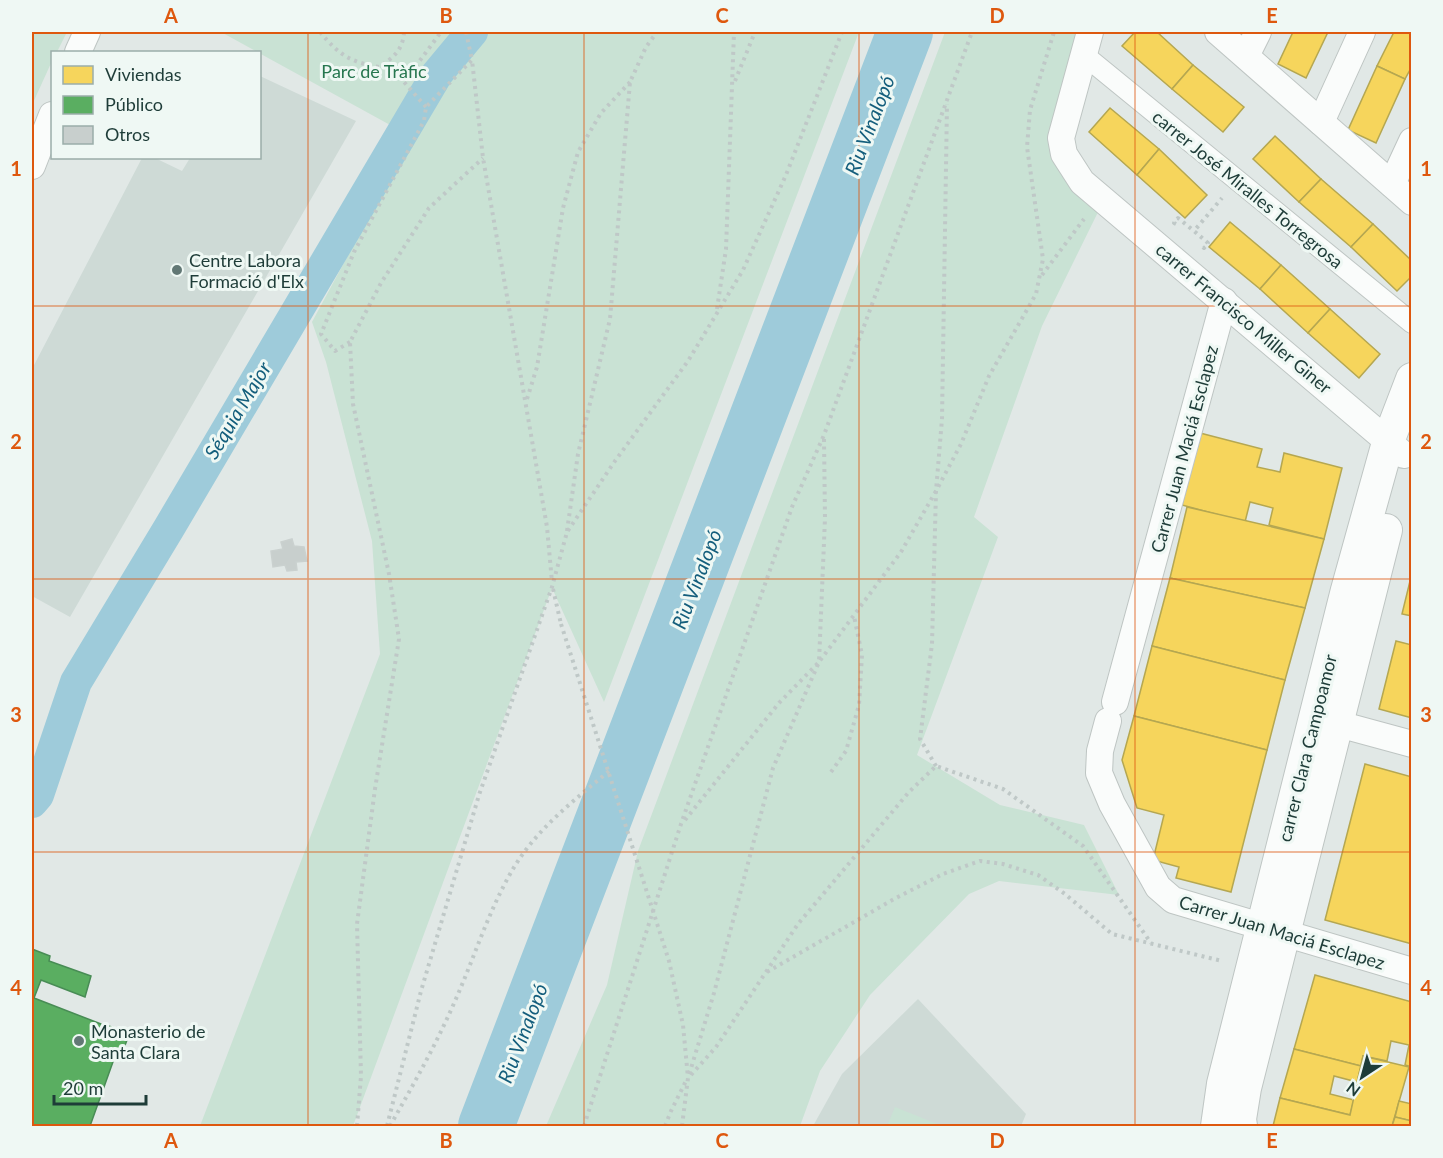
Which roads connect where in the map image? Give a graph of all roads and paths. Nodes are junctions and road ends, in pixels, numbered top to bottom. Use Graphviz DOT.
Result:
graph roads {
  1 [pos="87,32"];
  2 [pos="320,32"];
  3 [pos="404,32"];
  4 [pos="441,32"];
  5 [pos="466,32"];
  6 [pos="657,32"];
  7 [pos="734,32"];
  8 [pos="755,32"];
  9 [pos="842,32"];
  10 [pos="972,32"];
  11 [pos="1054,32"];
  12 [pos="1218,32"];
  13 [pos="1258,32"];
  14 [pos="1362,32"];
  15 [pos="1087,43"];
  16 [pos="78,51"];
  17 [pos="1246,56"];
  18 [pos="472,60"];
  19 [pos="630,82"];
  20 [pos="733,86"];
  21 [pos="947,100"];
  22 [pos="426,107"];
  23 [pos="51,118"];
  24 [pos="1321,122"];
  25 [pos="1412,141"];
  26 [pos="483,158"];
  27 [pos="32,166"];
  28 [pos="1237,180"];
  29 [pos="1392,184"];
  30 [pos="1091,190"];
  31 [pos="1412,202"];
  32 [pos="1204,248"];
  33 [pos="1040,278"];
  34 [pos="1224,301"];
  35 [pos="717,312"];
  36 [pos="1412,323"];
  37 [pos="350,342"];
  38 [pos="1412,379"];
  39 [pos="526,402"];
  40 [pos="824,435"];
  41 [pos="1402,443"];
  42 [pos="936,491"];
  43 [pos="567,532"];
  44 [pos="552,587"];
  45 [pos="854,615"];
  46 [pos="819,662"];
  47 [pos="1326,720"];
  48 [pos="1412,744"];
  49 [pos="936,766"];
  50 [pos="609,771"];
  51 [pos="831,772"];
  52 [pos="681,824"];
  53 [pos="1274,930"];
  54 [pos="1151,943"];
  55 [pos="1253,968"];
  56 [pos="1412,971"];
  57 [pos="764,974"];
  58 [pos="688,1078"];
  59 [pos="1229,1123"];
  60 [pos="357,1126"];
  61 [pos="389,1126"];
  62 [pos="584,1126"];
  63 [pos="665,1126"];
  64 [pos="682,1126"];
  1 -- 16 [label="street"];
  2 -- 3 [label="path"];
  4 -- 22 [label="path"];
  5 -- 18 [label="path"];
  6 -- 19 [label="path"];
  7 -- 20 [label="path"];
  8 -- 20 [label="path"];
  9 -- 35 [label="path"];
  10 -- 21 [label="path"];
  11 -- 33 [label="path"];
  12 -- 17 [label="street"];
  13 -- 17 [label="street"];
  14 -- 24 [label="street"];
  15 -- 28 [label="street, carrer José Miralles Torregrosa"];
  15 -- 30 [label="street, carrer Francisco Miller Giner"];
  17 -- 24 [label="street"];
  18 -- 22 [label="path"];
  18 -- 26 [label="path"];
  19 -- 39 [label="path"];
  19 -- 43 [label="path"];
  20 -- 35 [label="path"];
  21 -- 40 [label="path"];
  21 -- 42 [label="path"];
  22 -- 37 [label="path"];
  23 -- 27 [label="street"];
  24 -- 29 [label="street"];
  25 -- 29 [label="street"];
  26 -- 37 [label="path"];
  26 -- 39 [label="path"];
  28 -- 32 [label="path"];
  28 -- 36 [label="street, carrer José Miralles Torregrosa"];
  29 -- 31 [label="street"];
  30 -- 33 [label="path"];
  30 -- 34 [label="street, carrer Francisco Miller Giner"];
  33 -- 42 [label="path"];
  34 -- 41 [label="street, carrer Francisco Miller Giner"];
  34 -- 53 [label="street, Carrer Juan Maciá Esclapez"];
  35 -- 43 [label="path"];
  37 -- 60 [label="path"];
  38 -- 41 [label="street, carrer Clara Campoamor"];
  39 -- 44 [label="path"];
  40 -- 46 [label="path"];
  40 -- 52 [label="path"];
  41 -- 47 [label="street, carrer Clara Campoamor"];
  42 -- 45 [label="path"];
  42 -- 49 [label="path"];
  43 -- 44 [label="path"];
  44 -- 50 [label="path, bridge"];
  44 -- 61 [label="path"];
  45 -- 46 [label="path"];
  45 -- 51 [label="path"];
  46 -- 52 [label="path"];
  46 -- 58 [label="path"];
  47 -- 48 [label="street"];
  47 -- 53 [label="street, carrer Clara Campoamor"];
  49 -- 54 [label="path"];
  49 -- 57 [label="path"];
  50 -- 58 [label="path, bridge"];
  50 -- 61 [label="path"];
  52 -- 62 [label="path"];
  53 -- 55 [label="street, carrer Clara Campoamor"];
  53 -- 56 [label="street, Carrer Juan Maciá Esclapez"];
  53 -- 59 [label="street, carrer Clara Campoamor"];
  54 -- 55 [label="path"];
  54 -- 57 [label="path"];
  55 -- 59 [label="street, carrer Clara Campoamor"];
  57 -- 58 [label="path"];
  58 -- 63 [label="path"];
  58 -- 64 [label="path"];
}
